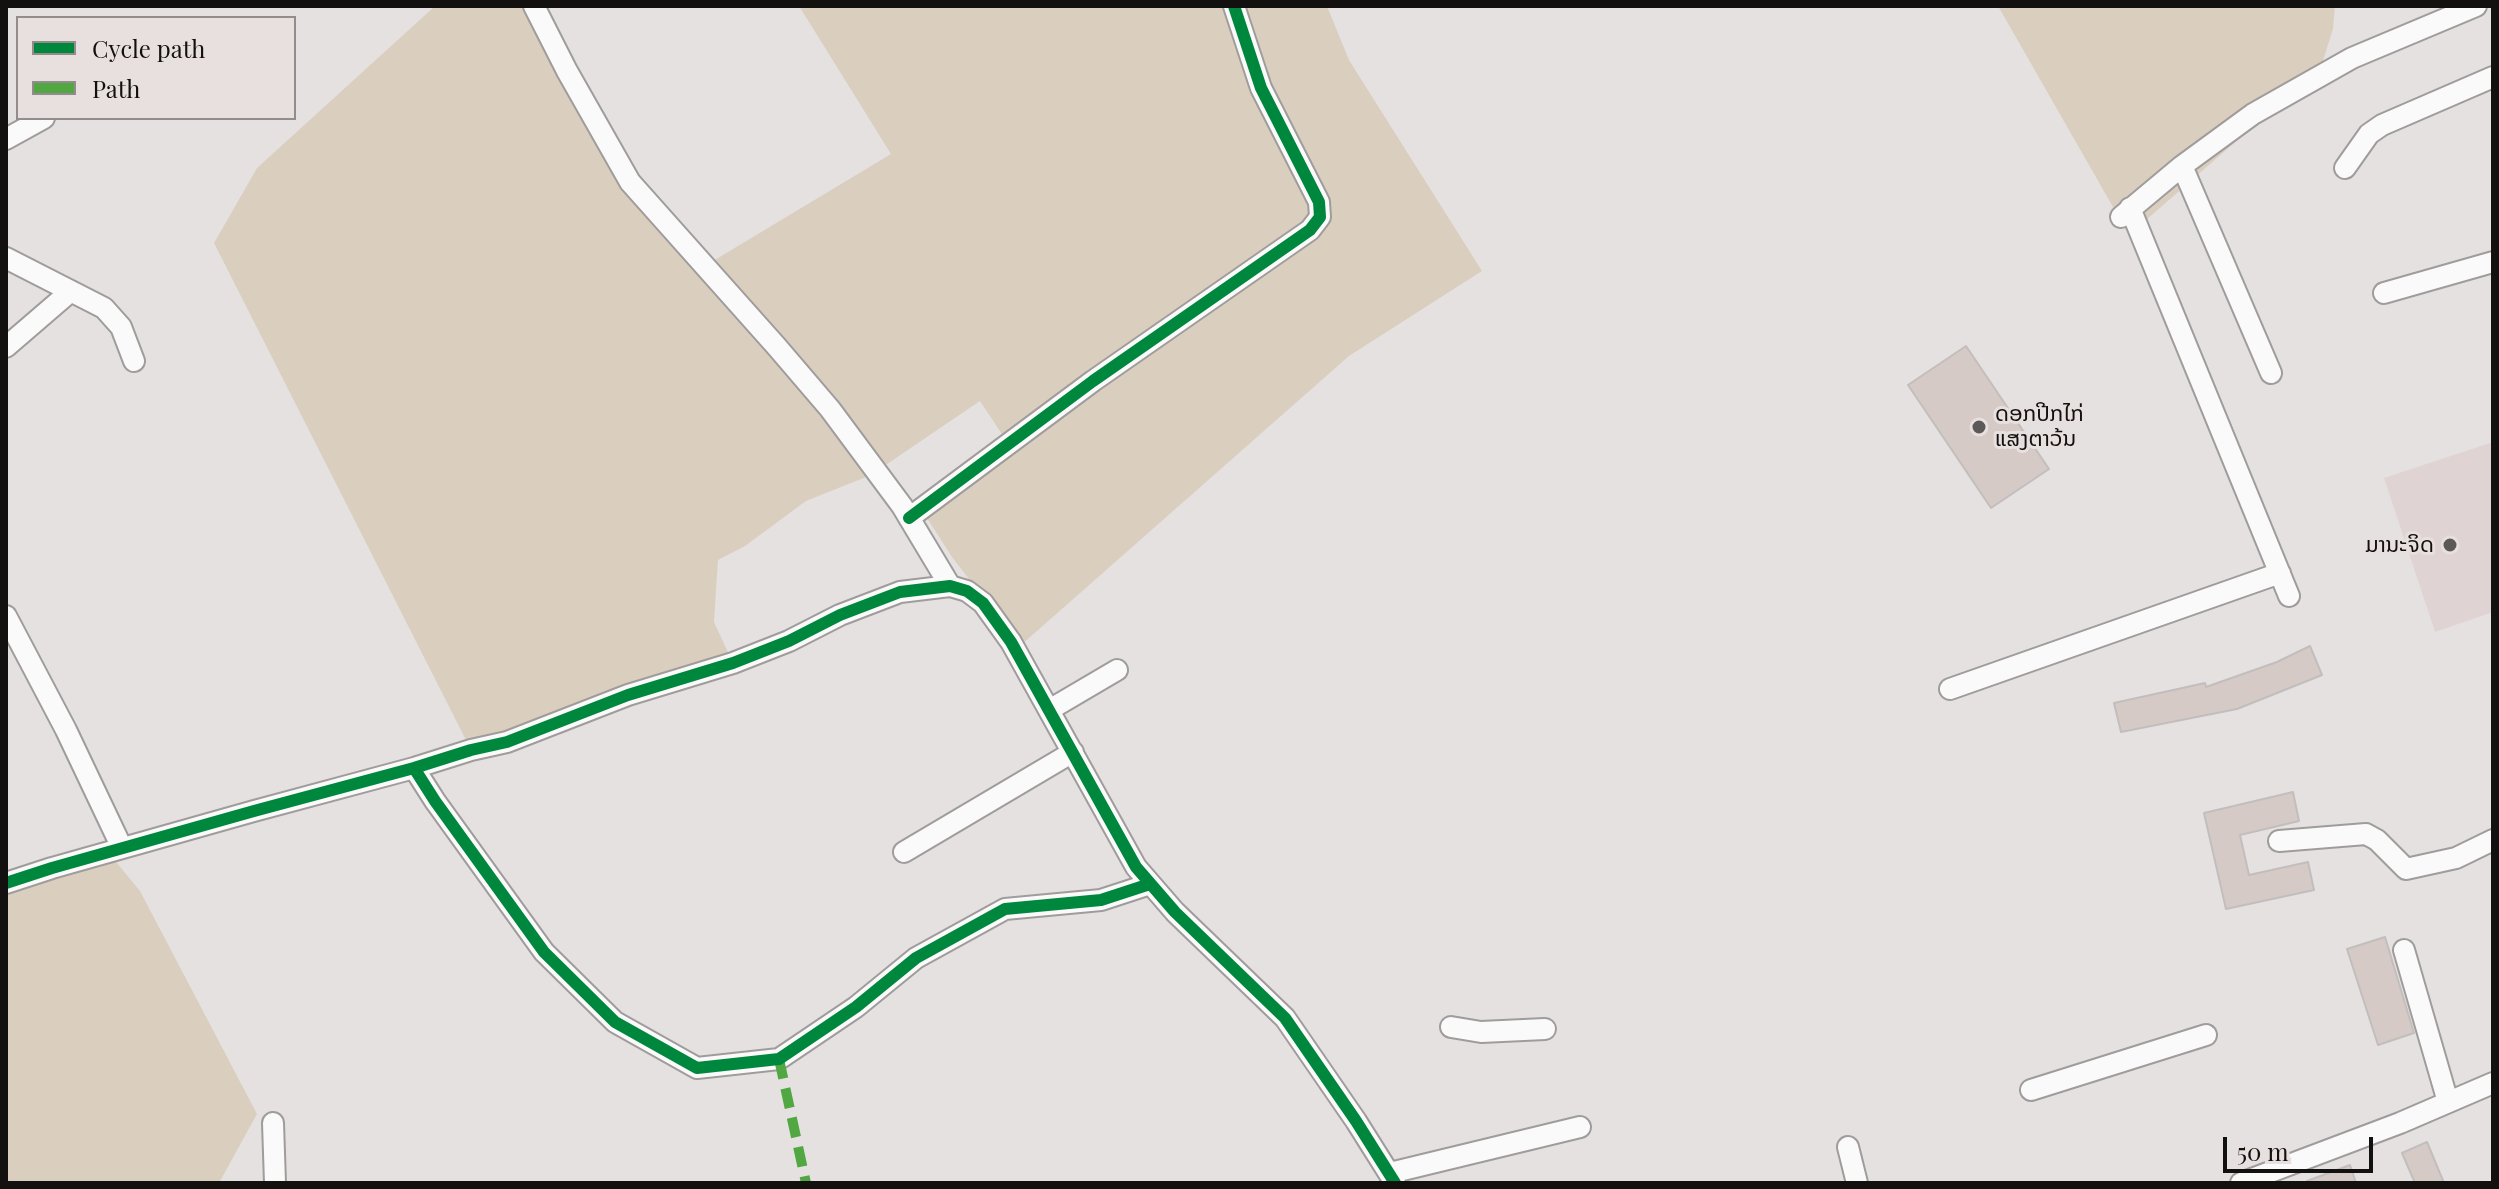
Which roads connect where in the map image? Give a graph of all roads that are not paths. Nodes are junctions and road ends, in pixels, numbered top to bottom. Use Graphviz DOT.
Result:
graph roads {
  1 [pos="534,6"];
  2 [pos="1234,6"];
  3 [pos="2476,6"];
  4 [pos="2493,77"];
  5 [pos="40,120"];
  6 [pos="6,139"];
  7 [pos="2182,166"];
  8 [pos="2345,168"];
  9 [pos="6,258"];
  10 [pos="2493,262"];
  11 [pos="71,291"];
  12 [pos="2384,293"];
  13 [pos="6,347"];
  14 [pos="134,361"];
  15 [pos="2271,373"];
  16 [pos="909,518"];
  17 [pos="2280,573"];
  18 [pos="950,586"];
  19 [pos="2289,596"];
  20 [pos="6,616"];
  21 [pos="1117,670"];
  22 [pos="1950,689"];
  23 [pos="1049,710"];
  24 [pos="1073,752"];
  25 [pos="414,768"];
  26 [pos="2493,840"];
  27 [pos="2279,841"];
  28 [pos="122,848"];
  29 [pos="904,852"];
  30 [pos="6,883"];
  31 [pos="1150,884"];
  32 [pos="2404,950"];
  33 [pos="1451,1027"];
  34 [pos="1545,1029"];
  35 [pos="2206,1035"];
  36 [pos="2493,1083"];
  37 [pos="2031,1090"];
  38 [pos="2448,1102"];
  39 [pos="273,1123"];
  40 [pos="1580,1127"];
  41 [pos="1848,1147"];
  42 [pos="1393,1178"];
  43 [pos="275,1183"];
  44 [pos="1857,1183"];
  45 [pos="2241,1183"];
  1 -- 16 [label="street"];
  2 -- 16 [label="street"];
  3 -- 7 [label="street"];
  4 -- 8 [label="street"];
  5 -- 6 [label="street"];
  7 -- 15 [label="street"];
  7 -- 17 [label="street"];
  9 -- 11 [label="street"];
  10 -- 12 [label="street"];
  11 -- 13 [label="street"];
  11 -- 14 [label="street"];
  16 -- 18 [label="street"];
  17 -- 19 [label="street"];
  17 -- 22 [label="street"];
  18 -- 23 [label="street"];
  18 -- 25 [label="street"];
  20 -- 28 [label="street"];
  21 -- 23 [label="street"];
  23 -- 24 [label="street"];
  24 -- 29 [label="street"];
  24 -- 31 [label="street"];
  25 -- 28 [label="street"];
  25 -- 31 [label="street"];
  26 -- 27 [label="street"];
  28 -- 30 [label="street"];
  31 -- 42 [label="street"];
  32 -- 38 [label="street"];
  33 -- 34 [label="street"];
  35 -- 37 [label="street"];
  36 -- 38 [label="street"];
  38 -- 45 [label="street"];
  39 -- 43 [label="street"];
  40 -- 42 [label="street"];
  41 -- 44 [label="street"];
}
